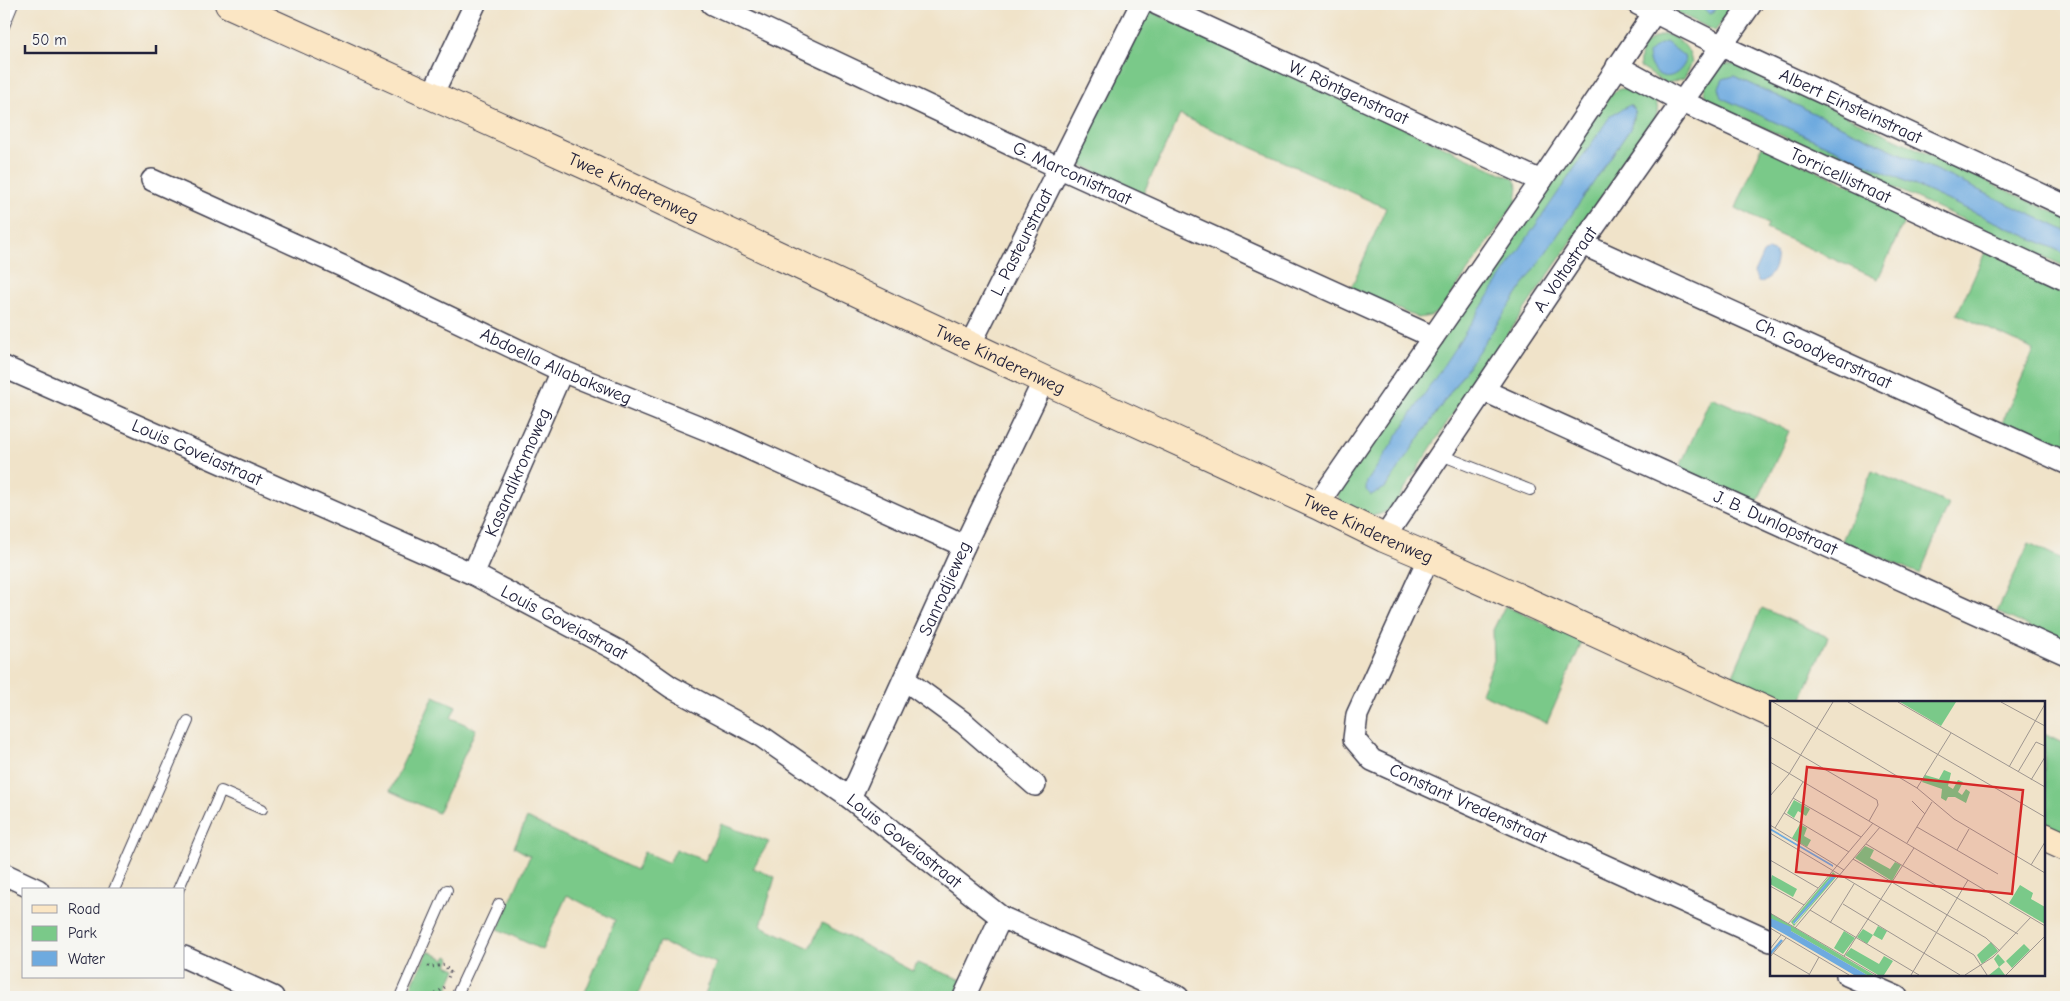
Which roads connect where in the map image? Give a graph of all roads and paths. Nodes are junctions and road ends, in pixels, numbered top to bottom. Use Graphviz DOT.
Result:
graph roads {
  1 [pos="13,4"];
  2 [pos="229,4"];
  3 [pos="474,4"];
  4 [pos="712,4"];
  5 [pos="1141,4"];
  6 [pos="1157,4"];
  7 [pos="1751,4"];
  8 [pos="1651,6"];
  9 [pos="4,26"];
  10 [pos="1722,46"];
  11 [pos="1617,66"];
  12 [pos="431,96"];
  13 [pos="1681,101"];
  14 [pos="1058,167"];
  15 [pos="152,180"];
  16 [pos="1541,181"];
  17 [pos="2066,206"];
  18 [pos="1582,244"];
  19 [pos="2066,280"];
  20 [pos="1434,337"];
  21 [pos="970,346"];
  22 [pos="4,367"];
  23 [pos="562,371"];
  24 [pos="1044,380"];
  25 [pos="1485,391"];
  26 [pos="1441,455"];
  27 [pos="2066,463"];
  28 [pos="1530,490"];
  29 [pos="1317,505"];
  30 [pos="1384,538"];
  31 [pos="964,546"];
  32 [pos="1429,557"];
  33 [pos="473,574"];
  34 [pos="2066,654"];
  35 [pos="904,680"];
  36 [pos="1770,713"];
  37 [pos="188,721"];
  38 [pos="1034,786"];
  39 [pos="850,798"];
  40 [pos="262,809"];
  41 [pos="2045,837"];
  42 [pos="2066,847"];
  43 [pos="4,874"];
  44 [pos="34,888"];
  45 [pos="115,888"];
  46 [pos="179,888"];
  47 [pos="447,890"];
  48 [pos="500,904"];
  49 [pos="1001,916"];
  50 [pos="1770,941"];
  51 [pos="185,957"];
  52 [pos="422,963"];
  53 [pos="1849,976"];
  54 [pos="448,978"];
  55 [pos="272,997"];
  56 [pos="400,997"];
  57 [pos="456,997"];
  58 [pos="964,997"];
  59 [pos="1178,997"];
  60 [pos="1898,997"];
  1 -- 9 [label="lane"];
  2 -- 12 [label="street, Twee Kinderenweg"];
  3 -- 12 [label="street"];
  4 -- 14 [label="street, G. Marconistraat"];
  5 -- 14 [label="street, L. Pasteurstraat"];
  6 -- 16 [label="street, W. Röntgenstraat"];
  7 -- 10 [label="street, A. Voltastraat"];
  8 -- 10 [label="street, Albert Einsteinstraat"];
  8 -- 11 [label="street"];
  10 -- 13 [label="street, A. Voltastraat"];
  10 -- 17 [label="street, Albert Einsteinstraat"];
  11 -- 13 [label="street, Torricellistraat"];
  11 -- 16 [label="street"];
  12 -- 21 [label="street, Twee Kinderenweg"];
  13 -- 18 [label="street, A. Voltastraat"];
  13 -- 19 [label="street, Torricellistraat"];
  14 -- 20 [label="street, G. Marconistraat"];
  14 -- 21 [label="street, L. Pasteurstraat"];
  15 -- 23 [label="street, Abdoella Allabaksweg"];
  16 -- 20 [label="street"];
  18 -- 25 [label="street, A. Voltastraat"];
  18 -- 27 [label="street, Ch. Goodyearstraat"];
  20 -- 29 [label="street"];
  21 -- 24 [label="street, Twee Kinderenweg"];
  22 -- 33 [label="street, Louis Goveiastraat"];
  23 -- 31 [label="street, Abdoella Allabaksweg"];
  23 -- 33 [label="street, Kasandikromoweg"];
  24 -- 29 [label="street, Twee Kinderenweg"];
  24 -- 31 [label="street, Sanrodjieweg"];
  25 -- 26 [label="street, A. Voltastraat"];
  25 -- 34 [label="street, J. B. Dunlopstraat"];
  26 -- 28 [label="lane"];
  26 -- 30 [label="street, A. Voltastraat"];
  29 -- 30 [label="street, Twee Kinderenweg"];
  30 -- 32 [label="street, Twee Kinderenweg"];
  31 -- 35 [label="street, Sanrodjieweg"];
  32 -- 36 [label="street, Twee Kinderenweg"];
  32 -- 50 [label="street, Constant Vredenstraat"];
  33 -- 39 [label="street, Louis Goveiastraat"];
  35 -- 38 [label="street"];
  35 -- 39 [label="street, Sanrodjieweg"];
  37 -- 45 [label="lane"];
  39 -- 49 [label="street, Louis Goveiastraat"];
  40 -- 46 [label="lane"];
  41 -- 42 [label="street"];
  43 -- 44 [label="street"];
  47 -- 56 [label="lane"];
  48 -- 57 [label="lane"];
  49 -- 58 [label="street"];
  49 -- 59 [label="street, Louis Goveiastraat"];
  51 -- 55 [label="street"];
  52 -- 54 [label="path"];
  53 -- 60 [label="street"];
}
